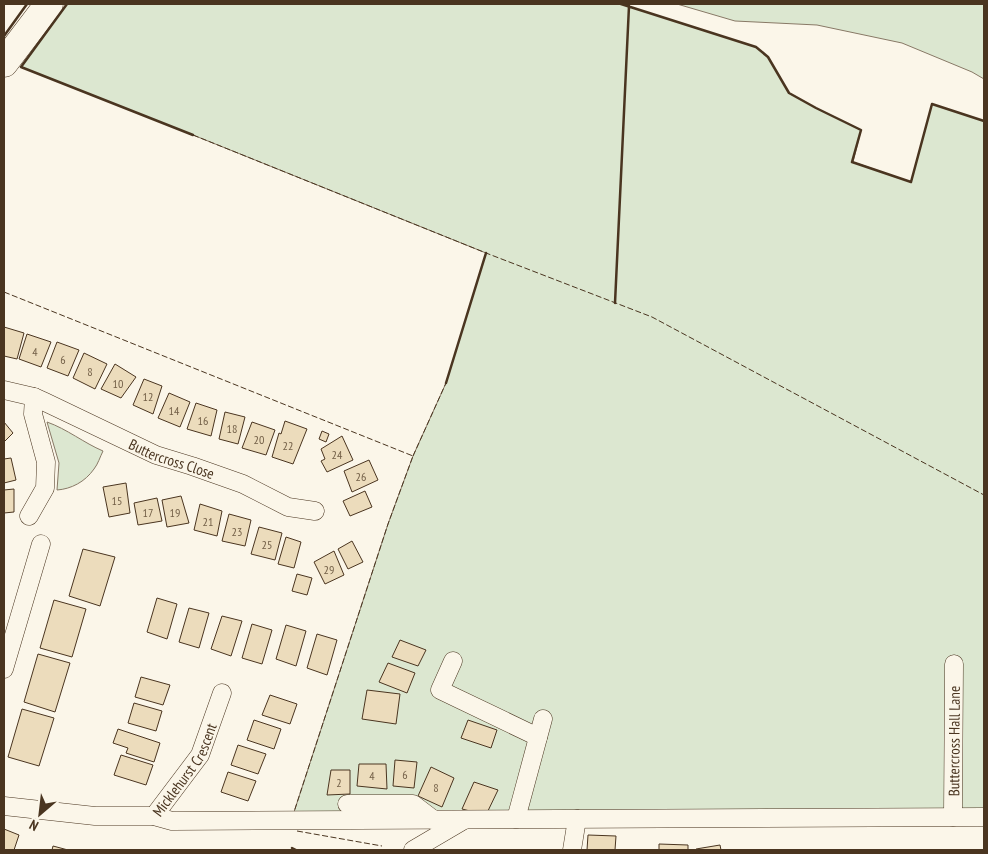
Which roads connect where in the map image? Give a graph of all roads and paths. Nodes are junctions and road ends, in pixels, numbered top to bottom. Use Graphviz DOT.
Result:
graph roads {
  1 [pos="49,4"];
  2 [pos="4,63"];
  3 [pos="4,390"];
  4 [pos="34,398"];
  5 [pos="315,510"];
  6 [pos="29,516"];
  7 [pos="40,544"];
  8 [pos="453,661"];
  9 [pos="954,664"];
  10 [pos="4,669"];
  11 [pos="222,692"];
  12 [pos="543,719"];
  13 [pos="538,737"];
  14 [pos="347,804"];
  15 [pos="4,806"];
  16 [pos="154,816"];
  17 [pos="953,817"];
  18 [pos="984,817"];
  19 [pos="516,819"];
  20 [pos="577,819"];
  21 [pos="434,820"];
  22 [pos="464,820"];
  23 [pos="413,850"];
  24 [pos="572,850"];
  1 -- 2 [label="main road"];
  3 -- 4 [label="street, Buttercross Close"];
  4 -- 5 [label="street, Buttercross Close"];
  4 -- 6 [label="street"];
  7 -- 10 [label="street"];
  8 -- 13 [label="street"];
  9 -- 17 [label="street, Buttercross Hall Lane"];
  11 -- 16 [label="street, Micklehurst Crescent"];
  12 -- 13 [label="street"];
  13 -- 19 [label="street"];
  14 -- 21 [label="street"];
  15 -- 16 [label="street, Micklehurst Crescent"];
  16 -- 21 [label="street"];
  17 -- 18 [label="street"];
  17 -- 20 [label="street"];
  19 -- 20 [label="street"];
  19 -- 22 [label="street"];
  20 -- 24 [label="street"];
  21 -- 22 [label="street"];
  22 -- 23 [label="street"];
}
